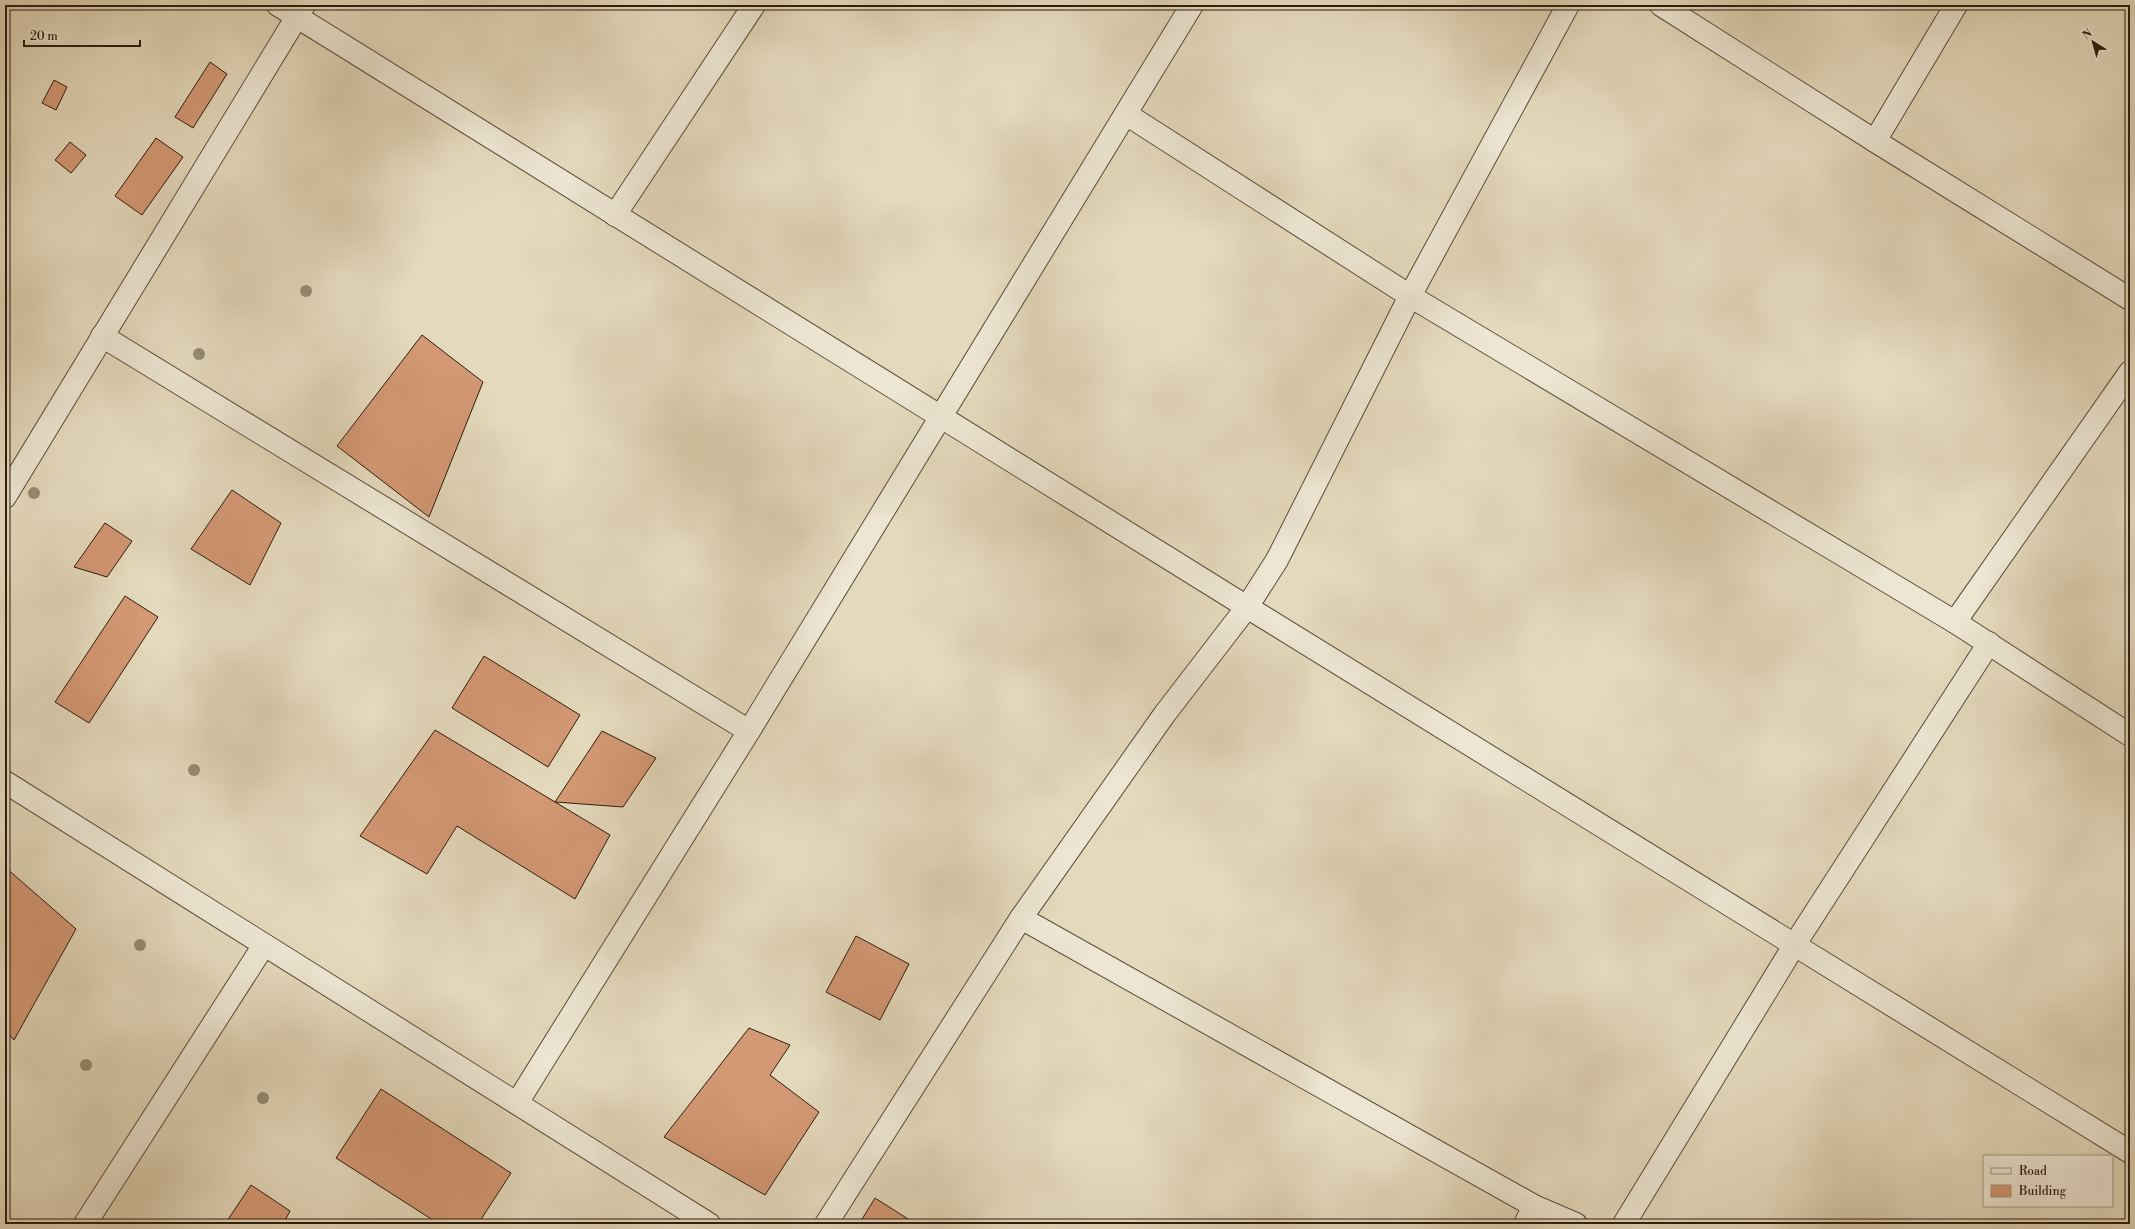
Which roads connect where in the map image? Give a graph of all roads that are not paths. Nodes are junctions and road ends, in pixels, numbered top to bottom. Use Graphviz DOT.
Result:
graph roads {
  1 [pos="278,5"];
  2 [pos="754,5"];
  3 [pos="1192,5"];
  4 [pos="1568,5"];
  5 [pos="1661,5"];
  6 [pos="1956,5"];
  7 [pos="300,10"];
  8 [pos="1126,114"];
  9 [pos="1875,141"];
  10 [pos="615,215"];
  11 [pos="1410,296"];
  12 [pos="2130,299"];
  13 [pos="102,336"];
  14 [pos="2130,372"];
  15 [pos="940,417"];
  16 [pos="5,497"];
  17 [pos="1246,607"];
  18 [pos="1955,622"];
  19 [pos="1988,643"];
  20 [pos="749,731"];
  21 [pos="2130,735"];
  22 [pos="5,782"];
  23 [pos="1021,918"];
  24 [pos="1795,944"];
  25 [pos="264,945"];
  26 [pos="517,1103"];
  27 [pos="2130,1152"];
  28 [pos="1530,1215"];
  29 [pos="85,1224"];
  30 [pos="709,1224"];
  31 [pos="826,1224"];
  32 [pos="1576,1224"];
  33 [pos="1624,1224"];
  1 -- 7 [label="street"];
  2 -- 10 [label="street"];
  3 -- 8 [label="street"];
  4 -- 11 [label="street"];
  5 -- 9 [label="street"];
  6 -- 9 [label="street"];
  7 -- 10 [label="street"];
  7 -- 13 [label="street"];
  8 -- 11 [label="street"];
  8 -- 15 [label="street"];
  9 -- 12 [label="street"];
  10 -- 15 [label="street"];
  11 -- 17 [label="street"];
  11 -- 18 [label="street"];
  13 -- 16 [label="street"];
  13 -- 20 [label="street"];
  14 -- 18 [label="street"];
  15 -- 17 [label="street"];
  15 -- 20 [label="street"];
  17 -- 23 [label="street"];
  17 -- 24 [label="street"];
  18 -- 19 [label="street"];
  19 -- 21 [label="street"];
  19 -- 24 [label="street"];
  20 -- 26 [label="street"];
  22 -- 25 [label="street"];
  23 -- 28 [label="street"];
  23 -- 31 [label="street"];
  24 -- 27 [label="street"];
  24 -- 33 [label="street"];
  25 -- 26 [label="street"];
  25 -- 29 [label="street"];
  26 -- 30 [label="street"];
  28 -- 32 [label="street"];
}
